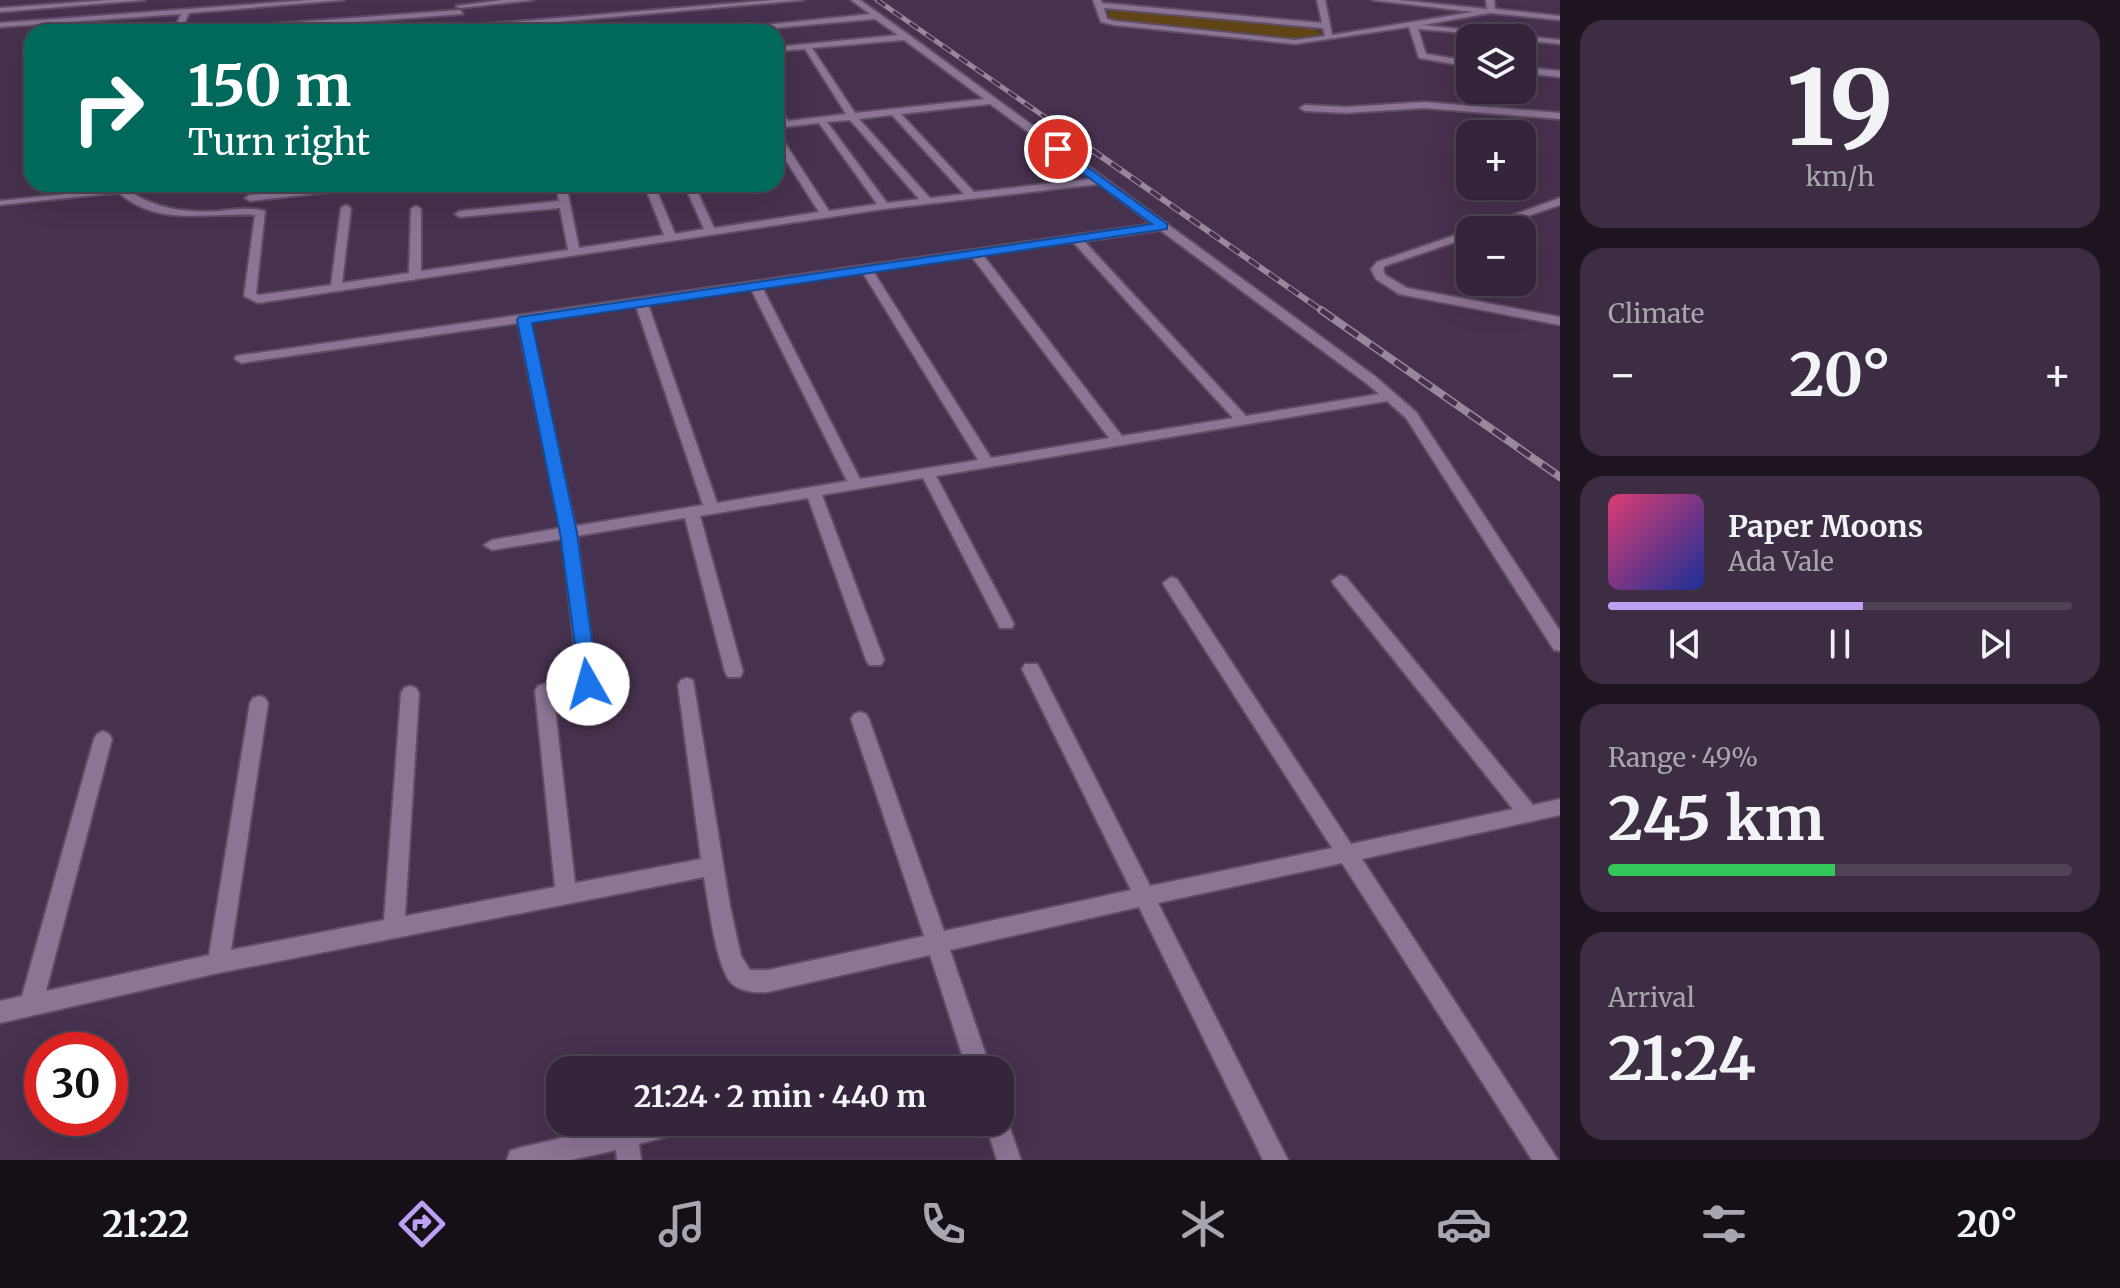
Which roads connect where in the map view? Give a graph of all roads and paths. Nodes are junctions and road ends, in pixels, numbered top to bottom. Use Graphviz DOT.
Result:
graph roads {
  1 [pos="141,0"];
  2 [pos="148,0"];
  3 [pos="340,0"];
  4 [pos="529,0"];
  5 [pos="800,0"];
  6 [pos="855,0"];
  7 [pos="1321,0"];
  8 [pos="1376,0"];
  9 [pos="1490,0"];
  10 [pos="1098,2"];
  11 [pos="62,3"];
  12 [pos="460,6"];
  13 [pos="0,10"];
  14 [pos="186,11"];
  15 [pos="1491,11"];
  16 [pos="140,14"];
  17 [pos="877,16"];
  18 [pos="1560,18"];
  19 [pos="180,24"];
  20 [pos="274,24"];
  21 [pos="538,24"];
  22 [pos="0,25"];
  23 [pos="784,25"];
  24 [pos="1326,26"];
  25 [pos="1413,26"];
  26 [pos="906,37"];
  27 [pos="1329,38"];
  28 [pos="1560,42"];
  29 [pos="807,46"];
  30 [pos="784,48"];
  31 [pos="1456,62"];
  32 [pos="1536,71"];
  33 [pos="1560,74"];
  34 [pos="993,101"];
  35 [pos="1305,108"];
  36 [pos="894,112"];
  37 [pos="852,116"];
  38 [pos="1560,116"];
  39 [pos="821,120"];
  40 [pos="784,124"];
  41 [pos="784,149"];
  42 [pos="1101,181"];
  43 [pos="84,192"];
  44 [pos="129,192"];
  45 [pos="251,192"];
  46 [pos="303,192"];
  47 [pos="563,192"];
  48 [pos="652,192"];
  49 [pos="693,192"];
  50 [pos="972,196"];
  51 [pos="250,198"];
  52 [pos="927,201"];
  53 [pos="1560,201"];
  54 [pos="0,203"];
  55 [pos="565,204"];
  56 [pos="884,206"];
  57 [pos="346,208"];
  58 [pos="416,209"];
  59 [pos="246,211"];
  60 [pos="460,214"];
  61 [pos="826,215"];
  62 [pos="1517,216"];
  63 [pos="1162,226"];
  64 [pos="710,231"];
  65 [pos="670,236"];
  66 [pos="1456,238"];
  67 [pos="1076,239"];
  68 [pos="574,250"];
  69 [pos="975,253"];
  70 [pos="866,269"];
  71 [pos="415,275"];
  72 [pos="755,285"];
  73 [pos="336,288"];
  74 [pos="641,302"];
  75 [pos="524,320"];
  76 [pos="1560,321"];
  77 [pos="241,359"];
  78 [pos="1390,396"];
  79 [pos="1243,420"];
  80 [pos="1118,441"];
  81 [pos="987,463"];
  82 [pos="927,473"];
  83 [pos="856,485"];
  84 [pos="813,492"];
  85 [pos="712,509"];
  86 [pos="691,512"];
  87 [pos="569,533"];
  88 [pos="492,545"];
  89 [pos="1340,581"];
  90 [pos="1171,583"];
  91 [pos="1006,624"];
  92 [pos="1560,645"];
  93 [pos="875,660"];
  94 [pos="1031,669"];
  95 [pos="734,672"];
  96 [pos="588,684"];
  97 [pos="687,685"];
  98 [pos="544,691"];
  99 [pos="410,693"];
  100 [pos="259,703"];
  101 [pos="860,719"];
  102 [pos="103,739"];
  103 [pos="1560,807"];
  104 [pos="1529,814"];
  105 [pos="1349,855"];
  106 [pos="712,866"];
  107 [pos="566,894"];
  108 [pos="1145,894"];
  109 [pos="394,928"];
  110 [pos="937,943"];
  111 [pos="218,963"];
  112 [pos="31,1005"];
  113 [pos="0,1012"];
  114 [pos="974,1056"];
  115 [pos="652,1136"];
  116 [pos="1001,1136"];
  117 [pos="627,1148"];
  118 [pos="519,1160"];
  119 [pos="1009,1160"];
  120 [pos="1276,1160"];
  121 [pos="1546,1160"];
  1 -- 11 [label="street"];
  2 -- 16 [label="street"];
  3 -- 14 [label="street"];
  4 -- 12 [label="street"];
  5 -- 21 [label="street"];
  6 -- 17 [label="street"];
  7 -- 24 [label="street"];
  8 -- 15 [label="street"];
  9 -- 15 [label="street"];
  10 -- 24 [label="street"];
  10 -- 27 [label="street"];
  11 -- 13 [label="street"];
  12 -- 20 [label="street"];
  14 -- 16 [label="street"];
  14 -- 19 [label="street"];
  15 -- 18 [label="street"];
  15 -- 25 [label="street"];
  16 -- 22 [label="street"];
  17 -- 23 [label="street"];
  17 -- 26 [label="street"];
  24 -- 27 [label="street"];
  25 -- 27 [label="street"];
  25 -- 28 [label="street"];
  25 -- 31 [label="street"];
  26 -- 29 [label="street"];
  26 -- 34 [label="street"];
  29 -- 30 [label="street"];
  29 -- 37 [label="street"];
  32 -- 33 [label="street"];
  34 -- 36 [label="street"];
  34 -- 42 [label="street"];
  35 -- 38 [label="street"];
  36 -- 37 [label="street"];
  36 -- 50 [label="street"];
  37 -- 39 [label="street"];
  37 -- 52 [label="street"];
  39 -- 40 [label="street"];
  39 -- 56 [label="street"];
  41 -- 61 [label="street"];
  42 -- 50 [label="street"];
  42 -- 63 [label="street"];
  43 -- 54 [label="lane"];
  44 -- 59 [label="street"];
  45 -- 51 [label="street"];
  46 -- 51 [label="street"];
  47 -- 55 [label="street"];
  48 -- 65 [label="street"];
  49 -- 64 [label="street"];
  50 -- 52 [label="street"];
  51 -- 59 [label="street"];
  52 -- 56 [label="street"];
  53 -- 62 [label="street"];
  55 -- 60 [label="street"];
  55 -- 68 [label="street"];
  56 -- 61 [label="street"];
  57 -- 73 [label="street"];
  58 -- 71 [label="street"];
  59 -- 73 [label="street"];
  61 -- 64 [label="street"];
  63 -- 67 [label="street"];
  63 -- 78 [label="street"];
  64 -- 65 [label="street"];
  65 -- 68 [label="street"];
  66 -- 76 [label="street"];
  67 -- 69 [label="street"];
  67 -- 79 [label="street"];
  68 -- 71 [label="street"];
  69 -- 70 [label="street"];
  69 -- 80 [label="street"];
  70 -- 72 [label="street"];
  70 -- 81 [label="street"];
  71 -- 73 [label="street"];
  72 -- 74 [label="street"];
  72 -- 83 [label="street"];
  74 -- 75 [label="street"];
  74 -- 85 [label="street"];
  75 -- 77 [label="street"];
  75 -- 87 [label="street"];
  78 -- 79 [label="street"];
  78 -- 92 [label="street"];
  79 -- 80 [label="street"];
  80 -- 81 [label="street"];
  81 -- 82 [label="street"];
  82 -- 83 [label="street"];
  82 -- 91 [label="street"];
  83 -- 84 [label="street"];
  84 -- 85 [label="street"];
  84 -- 93 [label="street"];
  85 -- 86 [label="street"];
  86 -- 87 [label="street"];
  86 -- 95 [label="street"];
  87 -- 88 [label="street"];
  87 -- 96 [label="street"];
  89 -- 104 [label="street"];
  90 -- 105 [label="street"];
  94 -- 108 [label="street"];
  97 -- 106 [label="street"];
  98 -- 107 [label="street"];
  99 -- 109 [label="street"];
  100 -- 111 [label="street"];
  101 -- 110 [label="street"];
  102 -- 112 [label="street"];
  103 -- 104 [label="street"];
  104 -- 105 [label="street"];
  105 -- 108 [label="street"];
  105 -- 121 [label="street"];
  106 -- 107 [label="street"];
  106 -- 110 [label="street"];
  107 -- 109 [label="street"];
  108 -- 110 [label="street"];
  108 -- 120 [label="street"];
  109 -- 111 [label="street"];
  110 -- 114 [label="street"];
  111 -- 112 [label="street"];
  112 -- 113 [label="street"];
  115 -- 117 [label="street"];
  116 -- 119 [label="street"];
  117 -- 118 [label="street"];
}
